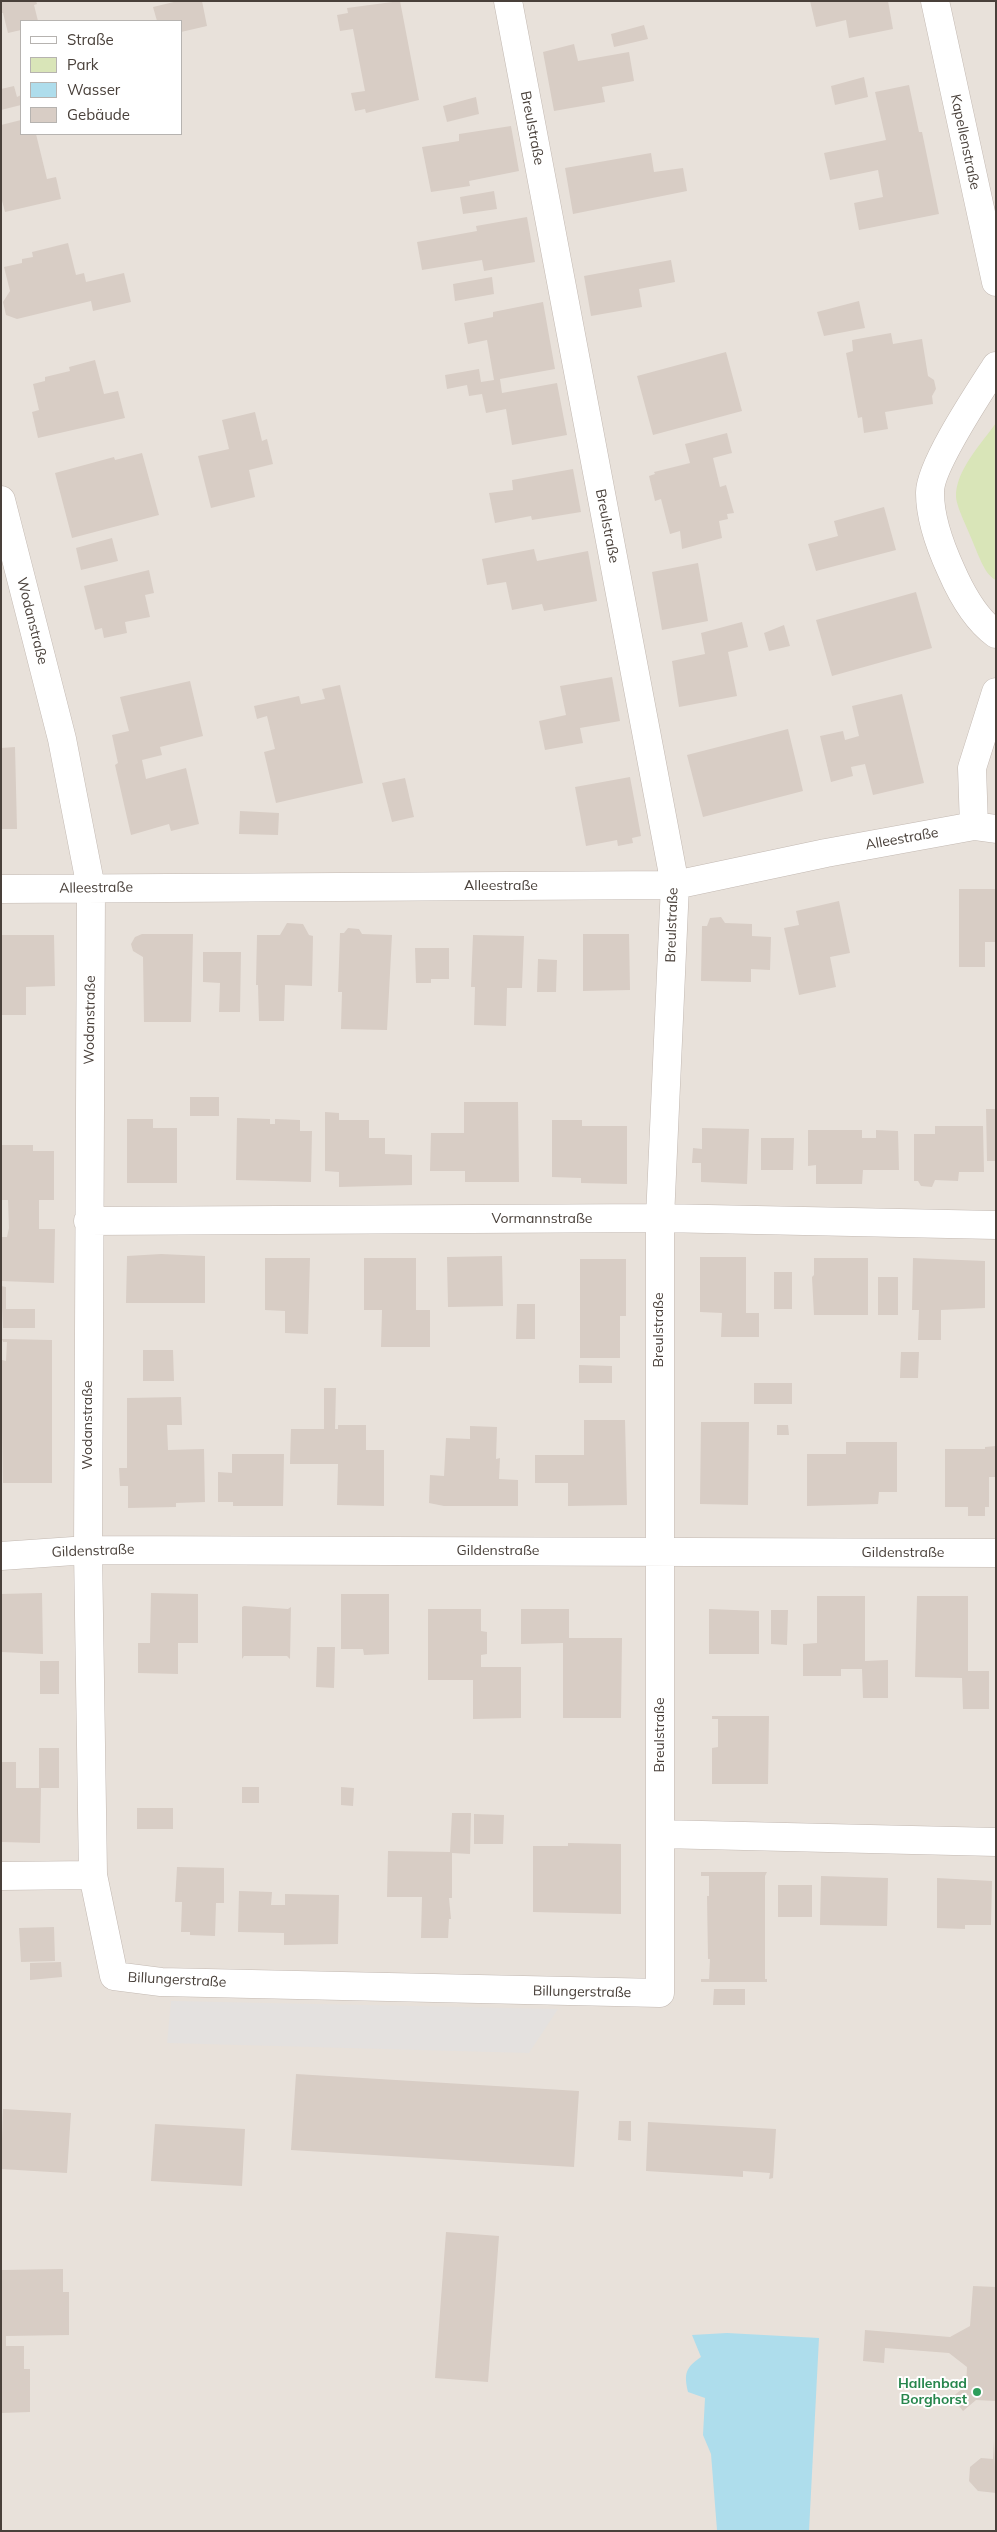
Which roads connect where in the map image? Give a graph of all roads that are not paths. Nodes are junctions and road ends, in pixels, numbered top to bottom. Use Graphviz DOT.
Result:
graph roads {
  1 [pos="508,1"];
  2 [pos="935,1"];
  3 [pos="996,282"];
  4 [pos="996,366"];
  5 [pos="1,500"];
  6 [pos="996,634"];
  7 [pos="996,692"];
  8 [pos="985,828"];
  9 [pos="675,885"];
  10 [pos="91,888"];
  11 [pos="1,890"];
  12 [pos="660,1218"];
  13 [pos="88,1221"];
  14 [pos="996,1224"];
  15 [pos="88,1550"];
  16 [pos="659,1552"];
  17 [pos="996,1554"];
  18 [pos="1,1556"];
  19 [pos="660,1834"];
  20 [pos="996,1842"];
  21 [pos="93,1874"];
  22 [pos="1,1876"];
  1 -- 9 [label="street, Breulstraße"];
  2 -- 3 [label="street, Kapellenstraße"];
  4 -- 6 [label="street"];
  5 -- 10 [label="street, Wodanstraße"];
  7 -- 8 [label="street"];
  8 -- 9 [label="street, Alleestraße"];
  9 -- 10 [label="street, Alleestraße"];
  9 -- 12 [label="street, Breulstraße"];
  10 -- 11 [label="street, Alleestraße"];
  10 -- 13 [label="street, Wodanstraße"];
  12 -- 13 [label="street, Vormannstraße"];
  12 -- 14 [label="street, Vormannstraße"];
  12 -- 16 [label="street, Breulstraße"];
  13 -- 15 [label="street, Wodanstraße"];
  15 -- 16 [label="street, Gildenstraße"];
  15 -- 18 [label="street, Gildenstraße"];
  15 -- 21 [label="street, Billungerstraße"];
  16 -- 17 [label="street, Gildenstraße"];
  16 -- 19 [label="street, Breulstraße"];
  19 -- 20 [label="street"];
  19 -- 21 [label="street, Billungerstraße"];
  21 -- 22 [label="street"];
}
